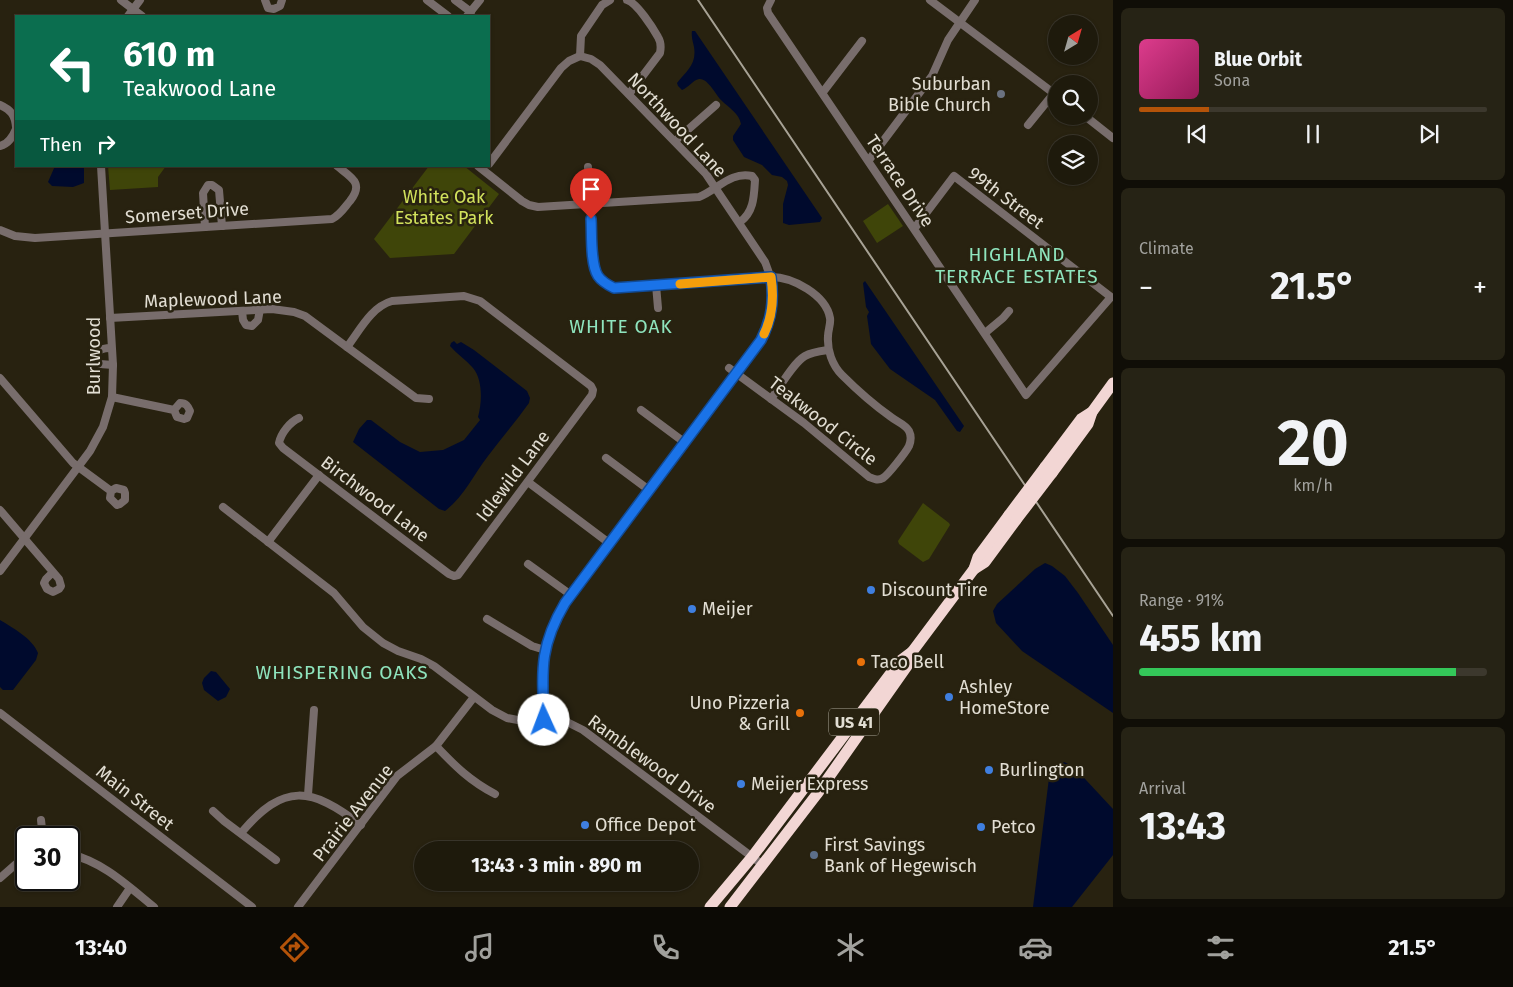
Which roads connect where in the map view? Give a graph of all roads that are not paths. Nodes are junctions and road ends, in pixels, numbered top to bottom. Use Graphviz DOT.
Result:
graph roads {
  1 [pos="121,0"];
  2 [pos="140,0"];
  3 [pos="265,0"];
  4 [pos="282,0"];
  5 [pos="427,0"];
  6 [pos="455,0"];
  7 [pos="480,0"];
  8 [pos="610,0"];
  9 [pos="627,0"];
  10 [pos="771,0"];
  11 [pos="930,0"];
  12 [pos="975,0"];
  13 [pos="131,13"];
  14 [pos="469,14"];
  15 [pos="447,15"];
  16 [pos="959,22"];
  17 [pos="862,41"];
  18 [pos="580,56"];
  19 [pos="1048,89"];
  20 [pos="823,92"];
  21 [pos="629,94"];
  22 [pos="1048,102"];
  23 [pos="0,105"];
  24 [pos="716,105"];
  25 [pos="15,117"];
  26 [pos="1028,125"];
  27 [pos="1096,125"];
  28 [pos="15,130"];
  29 [pos="1113,138"];
  30 [pos="674,141"];
  31 [pos="0,146"];
  32 [pos="490,159"];
  33 [pos="869,160"];
  34 [pos="101,167"];
  35 [pos="339,167"];
  36 [pos="484,167"];
  37 [pos="588,167"];
  38 [pos="716,188"];
  39 [pos="590,204"];
  40 [pos="740,222"];
  41 [pos="222,226"];
  42 [pos="206,227"];
  43 [pos="914,228"];
  44 [pos="0,230"];
  45 [pos="104,234"];
  46 [pos="771,277"];
  47 [pos="656,285"];
  48 [pos="658,308"];
  49 [pos="260,310"];
  50 [pos="242,311"];
  51 [pos="1009,311"];
  52 [pos="110,318"];
  53 [pos="985,333"];
  54 [pos="347,347"];
  55 [pos="111,348"];
  56 [pos="828,350"];
  57 [pos="112,365"];
  58 [pos="732,371"];
  59 [pos="0,378"];
  60 [pos="1113,383"];
  61 [pos="1026,395"];
  62 [pos="112,398"];
  63 [pos="429,399"];
  64 [pos="771,399"];
  65 [pos="174,410"];
  66 [pos="641,410"];
  67 [pos="299,418"];
  68 [pos="684,442"];
  69 [pos="606,458"];
  70 [pos="78,467"];
  71 [pos="319,475"];
  72 [pos="528,482"];
  73 [pos="649,490"];
  74 [pos="111,491"];
  75 [pos="224,508"];
  76 [pos="0,510"];
  77 [pos="24,539"];
  78 [pos="268,542"];
  79 [pos="610,543"];
  80 [pos="528,564"];
  81 [pos="0,571"];
  82 [pos="53,572"];
  83 [pos="454,576"];
  84 [pos="570,596"];
  85 [pos="487,619"];
  86 [pos="545,650"];
  87 [pos="912,652"];
  88 [pos="474,697"];
  89 [pos="314,710"];
  90 [pos="1,716"];
  91 [pos="544,720"];
  92 [pos="436,746"];
  93 [pos="495,794"];
  94 [pos="308,795"];
  95 [pos="213,811"];
  96 [pos="40,820"];
  97 [pos="361,825"];
  98 [pos="41,826"];
  99 [pos="241,833"];
  100 [pos="80,856"];
  101 [pos="752,857"];
  102 [pos="276,860"];
  103 [pos="15,865"];
  104 [pos="762,865"];
  105 [pos="0,878"];
  106 [pos="130,888"];
  107 [pos="118,907"];
  108 [pos="154,907"];
  109 [pos="252,907"];
  110 [pos="298,907"];
  111 [pos="710,907"];
  112 [pos="730,907"];
  1 -- 13 [label="street"];
  2 -- 13 [label="street"];
  3 -- 4 [label="street"];
  5 -- 15 [label="street"];
  6 -- 14 [label="street"];
  7 -- 14 [label="street"];
  8 -- 18 [label="street"];
  9 -- 21 [label="street"];
  10 -- 20 [label="street, Terrace Drive"];
  11 -- 16 [label="street"];
  12 -- 16 [label="street"];
  16 -- 19 [label="street"];
  16 -- 33 [label="street"];
  17 -- 20 [label="street"];
  18 -- 21 [label="street, Northwood Lane"];
  18 -- 32 [label="street"];
  20 -- 33 [label="street, Terrace Drive"];
  21 -- 30 [label="street, Northwood Lane"];
  22 -- 26 [label="street"];
  23 -- 25 [label="street"];
  24 -- 30 [label="street"];
  27 -- 29 [label="street"];
  28 -- 31 [label="street"];
  30 -- 38 [label="street, Northwood Lane"];
  33 -- 43 [label="street, Terrace Drive"];
  34 -- 45 [label="street, Burlwood"];
  35 -- 41 [label="street, Somerset Drive"];
  36 -- 39 [label="street"];
  37 -- 39 [label="street"];
  38 -- 39 [label="street"];
  38 -- 40 [label="street, Northwood Lane"];
  38 -- 40 [label="street"];
  39 -- 47 [label="street"];
  40 -- 46 [label="street, Northwood Lane"];
  41 -- 42 [label="street, Somerset Drive"];
  41 -- 42 [label="street"];
  42 -- 45 [label="street, Somerset Drive"];
  43 -- 53 [label="street, Terrace Drive"];
  43 -- 61 [label="street, 99th Street"];
  44 -- 45 [label="street, Somerset Drive"];
  45 -- 52 [label="street, Burlwood"];
  46 -- 47 [label="street"];
  46 -- 56 [label="street"];
  46 -- 58 [label="street"];
  47 -- 48 [label="street"];
  49 -- 50 [label="street, Maplewood Lane"];
  49 -- 50 [label="street"];
  49 -- 54 [label="street, Maplewood Lane"];
  50 -- 52 [label="street, Maplewood Lane"];
  51 -- 53 [label="street"];
  52 -- 55 [label="street, Burlwood"];
  53 -- 61 [label="street, Terrace Drive"];
  54 -- 63 [label="street, Maplewood Lane"];
  54 -- 72 [label="street, Idlewild Lane"];
  55 -- 57 [label="street, Burlwood"];
  55 -- 57 [label="street"];
  56 -- 64 [label="street"];
  56 -- 64 [label="street, Teakwood Circle"];
  57 -- 62 [label="street, Burlwood"];
  58 -- 64 [label="street, Teakwood Circle"];
  58 -- 68 [label="street"];
  59 -- 70 [label="street"];
  60 -- 87 [label="highway, US 41, bridge"];
  62 -- 65 [label="street"];
  62 -- 70 [label="street, Burlwood"];
  66 -- 68 [label="street"];
  67 -- 71 [label="street, Birchwood Lane"];
  68 -- 73 [label="street"];
  69 -- 73 [label="street"];
  70 -- 74 [label="street"];
  70 -- 77 [label="street, Burlwood"];
  71 -- 78 [label="street"];
  71 -- 83 [label="street, Birchwood Lane"];
  72 -- 79 [label="street"];
  72 -- 83 [label="street, Idlewild Lane"];
  73 -- 79 [label="street"];
  75 -- 78 [label="street, Ramblewood Drive"];
  76 -- 77 [label="street"];
  77 -- 81 [label="street, Burlwood"];
  77 -- 82 [label="street"];
  78 -- 88 [label="street, Ramblewood Drive"];
  79 -- 84 [label="street"];
  80 -- 84 [label="street"];
  84 -- 86 [label="street"];
  85 -- 86 [label="street"];
  86 -- 91 [label="street"];
  87 -- 101 [label="highway, US 41"];
  87 -- 104 [label="highway, US 41"];
  88 -- 91 [label="street, Ramblewood Drive"];
  88 -- 92 [label="street, Prairie Avenue"];
  89 -- 94 [label="street"];
  90 -- 109 [label="street, Main Street"];
  91 -- 101 [label="street, Ramblewood Drive"];
  92 -- 93 [label="street"];
  92 -- 97 [label="street, Prairie Avenue"];
  94 -- 97 [label="street"];
  94 -- 99 [label="street"];
  95 -- 99 [label="street"];
  96 -- 98 [label="street"];
  97 -- 110 [label="street, Prairie Avenue"];
  99 -- 102 [label="street"];
  100 -- 106 [label="street"];
  101 -- 104 [label="street, Ramblewood Drive"];
  101 -- 111 [label="highway, US 41"];
  103 -- 105 [label="street"];
  104 -- 112 [label="highway, US 41"];
  106 -- 107 [label="street"];
  106 -- 108 [label="street"];
}
